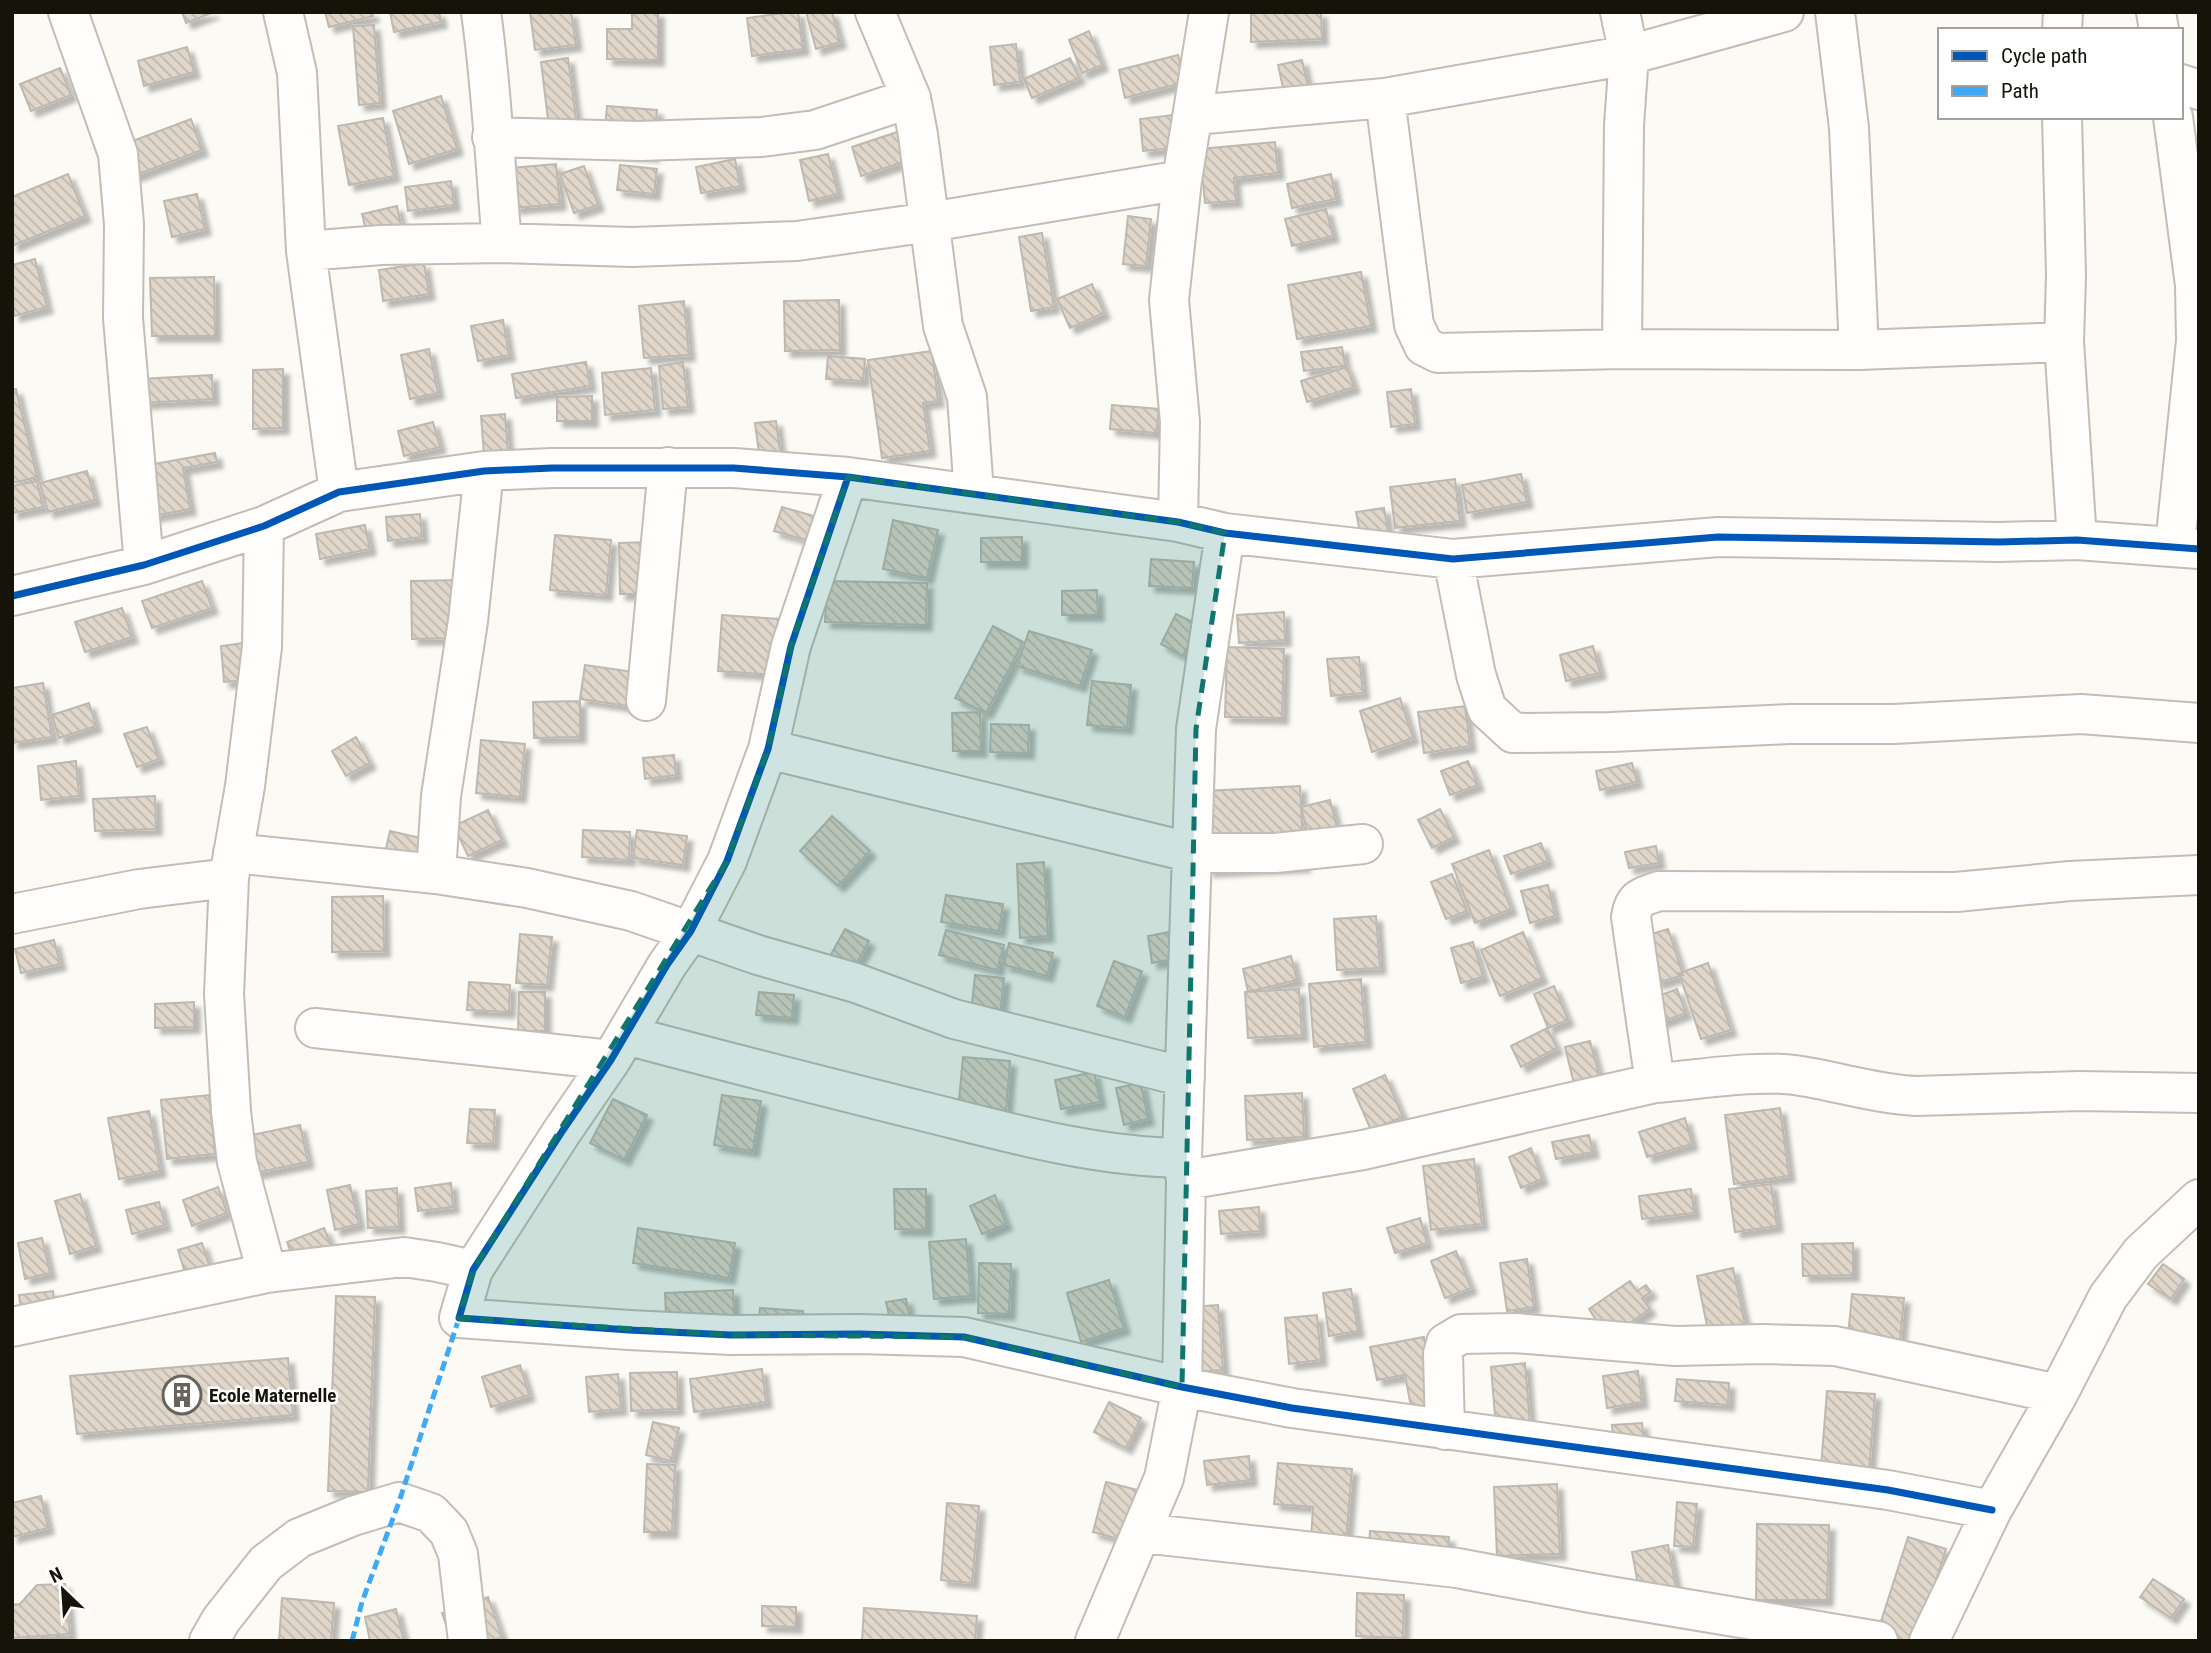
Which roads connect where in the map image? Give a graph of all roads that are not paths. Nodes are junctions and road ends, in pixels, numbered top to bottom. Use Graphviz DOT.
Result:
graph roads {
  1 [pos="68,12"];
  2 [pos="284,12"];
  3 [pos="481,12"];
  4 [pos="1209,12"];
  5 [pos="1620,12"];
  6 [pos="1784,12"];
  7 [pos="1836,12"];
  8 [pos="883,14"];
  9 [pos="1629,55"];
  10 [pos="911,98"];
  11 [pos="1385,98"];
  12 [pos="1194,115"];
  13 [pos="2062,119"];
  14 [pos="2173,119"];
  15 [pos="492,137"];
  16 [pos="1182,180"];
  17 [pos="930,222"];
  18 [pos="502,243"];
  19 [pos="306,251"];
  20 [pos="2064,342"];
  21 [pos="1622,349"];
  22 [pos="1859,350"];
  23 [pos="668,467"];
  24 [pos="484,471"];
  25 [pos="848,477"];
  26 [pos="339,492"];
  27 [pos="974,493"];
  28 [pos="1178,522"];
  29 [pos="264,526"];
  30 [pos="1225,533"];
  31 [pos="2077,540"];
  32 [pos="2187,547"];
  33 [pos="1453,559"];
  34 [pos="144,565"];
  35 [pos="12,596"];
  36 [pos="646,701"];
  37 [pos="2199,723"];
  38 [pos="768,749"];
  39 [pos="1363,844"];
  40 [pos="1193,853"];
  41 [pos="231,865"];
  42 [pos="436,873"];
  43 [pos="2199,875"];
  44 [pos="12,914"];
  45 [pos="691,931"];
  46 [pos="315,1028"];
  47 [pos="619,1047"];
  48 [pos="1185,1077"];
  49 [pos="1656,1083"];
  50 [pos="2199,1093"];
  51 [pos="1184,1169"];
  52 [pos="2199,1199"];
  53 [pos="473,1270"];
  54 [pos="267,1273"];
  55 [pos="12,1327"];
  56 [pos="1182,1387"];
  57 [pos="2058,1394"];
  58 [pos="1445,1430"];
  59 [pos="1992,1510"];
  60 [pos="1142,1533"];
  61 [pos="209,1641"];
  62 [pos="468,1641"];
  63 [pos="1095,1641"];
  64 [pos="1878,1641"];
  65 [pos="1928,1641"];
  1 -- 34 [label="street"];
  2 -- 19 [label="street"];
  3 -- 15 [label="street"];
  4 -- 12 [label="street"];
  5 -- 9 [label="street"];
  6 -- 9 [label="street"];
  7 -- 22 [label="street"];
  8 -- 10 [label="street"];
  9 -- 11 [label="street"];
  9 -- 21 [label="street"];
  10 -- 15 [label="street"];
  10 -- 17 [label="street"];
  11 -- 12 [label="street"];
  11 -- 21 [label="street"];
  12 -- 16 [label="street"];
  13 -- 20 [label="street"];
  14 -- 32 [label="street"];
  15 -- 18 [label="street"];
  16 -- 17 [label="street"];
  16 -- 28 [label="street"];
  17 -- 18 [label="street"];
  17 -- 27 [label="street"];
  18 -- 19 [label="street"];
  19 -- 26 [label="street"];
  20 -- 22 [label="street"];
  20 -- 31 [label="street"];
  21 -- 22 [label="street"];
  23 -- 24 [label="street"];
  23 -- 25 [label="street"];
  23 -- 36 [label="street"];
  24 -- 26 [label="street"];
  24 -- 42 [label="street"];
  25 -- 27 [label="street"];
  25 -- 38 [label="street"];
  26 -- 29 [label="street"];
  27 -- 28 [label="street"];
  28 -- 30 [label="street"];
  29 -- 34 [label="street"];
  29 -- 41 [label="street"];
  30 -- 33 [label="street"];
  30 -- 40 [label="street"];
  31 -- 32 [label="street"];
  31 -- 33 [label="street"];
  33 -- 37 [label="street"];
  34 -- 35 [label="street"];
  38 -- 40 [label="street"];
  38 -- 45 [label="street"];
  39 -- 40 [label="street"];
  40 -- 48 [label="street"];
  41 -- 42 [label="street"];
  41 -- 44 [label="street"];
  41 -- 54 [label="street"];
  42 -- 45 [label="street"];
  43 -- 49 [label="street"];
  45 -- 47 [label="street"];
  45 -- 48 [label="street"];
  46 -- 47 [label="street"];
  47 -- 51 [label="street"];
  47 -- 53 [label="street"];
  48 -- 51 [label="street"];
  49 -- 50 [label="street"];
  49 -- 51 [label="street"];
  51 -- 56 [label="street"];
  52 -- 57 [label="street"];
  53 -- 54 [label="street"];
  53 -- 56 [label="street"];
  54 -- 55 [label="street"];
  56 -- 58 [label="street"];
  56 -- 60 [label="street"];
  57 -- 58 [label="street"];
  57 -- 59 [label="street"];
  58 -- 59 [label="street"];
  59 -- 65 [label="street"];
  60 -- 63 [label="street"];
  60 -- 64 [label="street"];
  61 -- 62 [label="street"];
}
